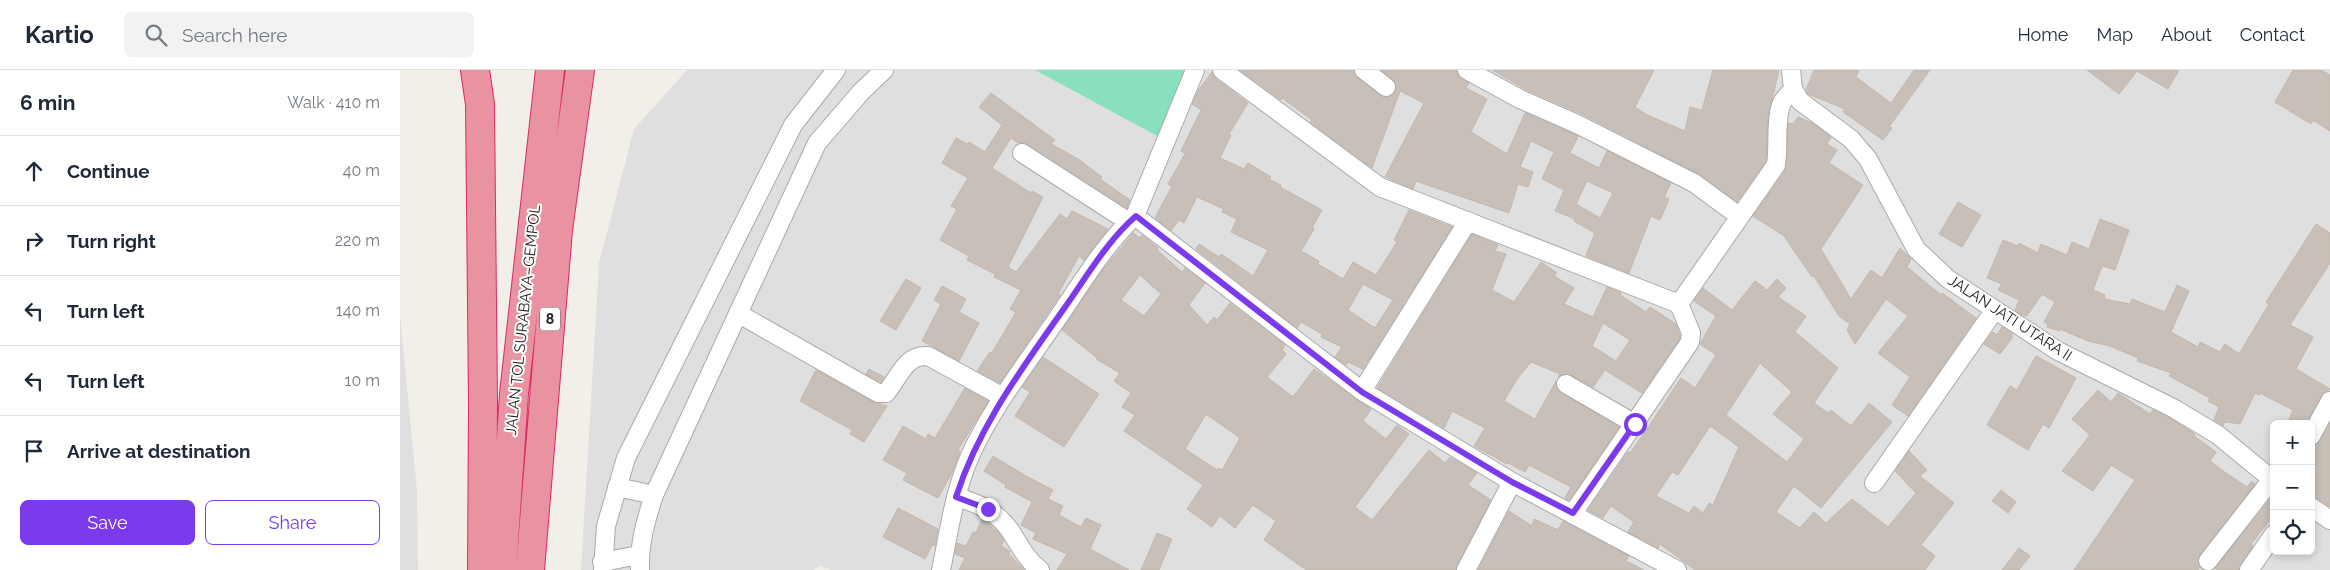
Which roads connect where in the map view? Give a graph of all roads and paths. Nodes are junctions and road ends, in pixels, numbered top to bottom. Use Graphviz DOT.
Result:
graph roads {
  1 [pos="474,70"];
  2 [pos="550,70"];
  3 [pos="580,70"];
  4 [pos="836,70"];
  5 [pos="884,70"];
  6 [pos="1195,70"];
  7 [pos="1222,70"];
  8 [pos="1364,70"];
  9 [pos="1467,70"];
  10 [pos="1791,70"];
  11 [pos="1386,87"];
  12 [pos="1792,89"];
  13 [pos="1022,153"];
  14 [pos="1739,216"];
  15 [pos="1132,219"];
  16 [pos="1468,221"];
  17 [pos="1679,304"];
  18 [pos="1994,311"];
  19 [pos="739,314"];
  20 [pos="1566,384"];
  21 [pos="1362,392"];
  22 [pos="1003,397"];
  23 [pos="2330,401"];
  24 [pos="1635,424"];
  25 [pos="2315,429"];
  26 [pos="2270,478"];
  27 [pos="1512,482"];
  28 [pos="1874,483"];
  29 [pos="2270,484"];
  30 [pos="617,487"];
  31 [pos="654,494"];
  32 [pos="956,497"];
  33 [pos="2315,510"];
  34 [pos="1573,513"];
  35 [pos="2330,520"];
  36 [pos="2270,540"];
  37 [pos="2208,561"];
  38 [pos="640,562"];
  39 [pos="603,566"];
  40 [pos="482,570"];
  41 [pos="502,570"];
  42 [pos="530,570"];
  43 [pos="941,570"];
  44 [pos="1040,570"];
  45 [pos="1466,570"];
  46 [pos="1677,570"];
  47 [pos="2249,570"];
  1 -- 40 [label="highway"];
  2 -- 41 [label="highway, JALAN TOL SURABAYA–GEMPOL / 8"];
  3 -- 42 [label="highway, JALAN TOL SURABAYA–GEMPOL / 8"];
  4 -- 30 [label="street"];
  5 -- 19 [label="street"];
  6 -- 15 [label="street"];
  7 -- 16 [label="street"];
  8 -- 11 [label="street"];
  9 -- 14 [label="street"];
  10 -- 12 [label="street"];
  12 -- 14 [label="street"];
  12 -- 18 [label="street, JALAN JATI UTARA II"];
  13 -- 15 [label="street"];
  14 -- 17 [label="street"];
  15 -- 21 [label="street"];
  15 -- 22 [label="street"];
  16 -- 17 [label="street"];
  16 -- 21 [label="street"];
  17 -- 24 [label="street"];
  18 -- 26 [label="street, JALAN JATI UTARA II"];
  18 -- 28 [label="street"];
  19 -- 22 [label="street"];
  19 -- 31 [label="street"];
  20 -- 24 [label="street"];
  21 -- 27 [label="street"];
  22 -- 32 [label="street"];
  23 -- 25 [label="street"];
  24 -- 34 [label="street"];
  27 -- 34 [label="street"];
  27 -- 45 [label="street"];
  29 -- 37 [label="street"];
  30 -- 31 [label="street"];
  30 -- 39 [label="street"];
  31 -- 38 [label="street"];
  32 -- 43 [label="street"];
  32 -- 44 [label="street"];
  33 -- 35 [label="street"];
  34 -- 46 [label="street"];
  36 -- 47 [label="street"];
  38 -- 39 [label="street"];
}
